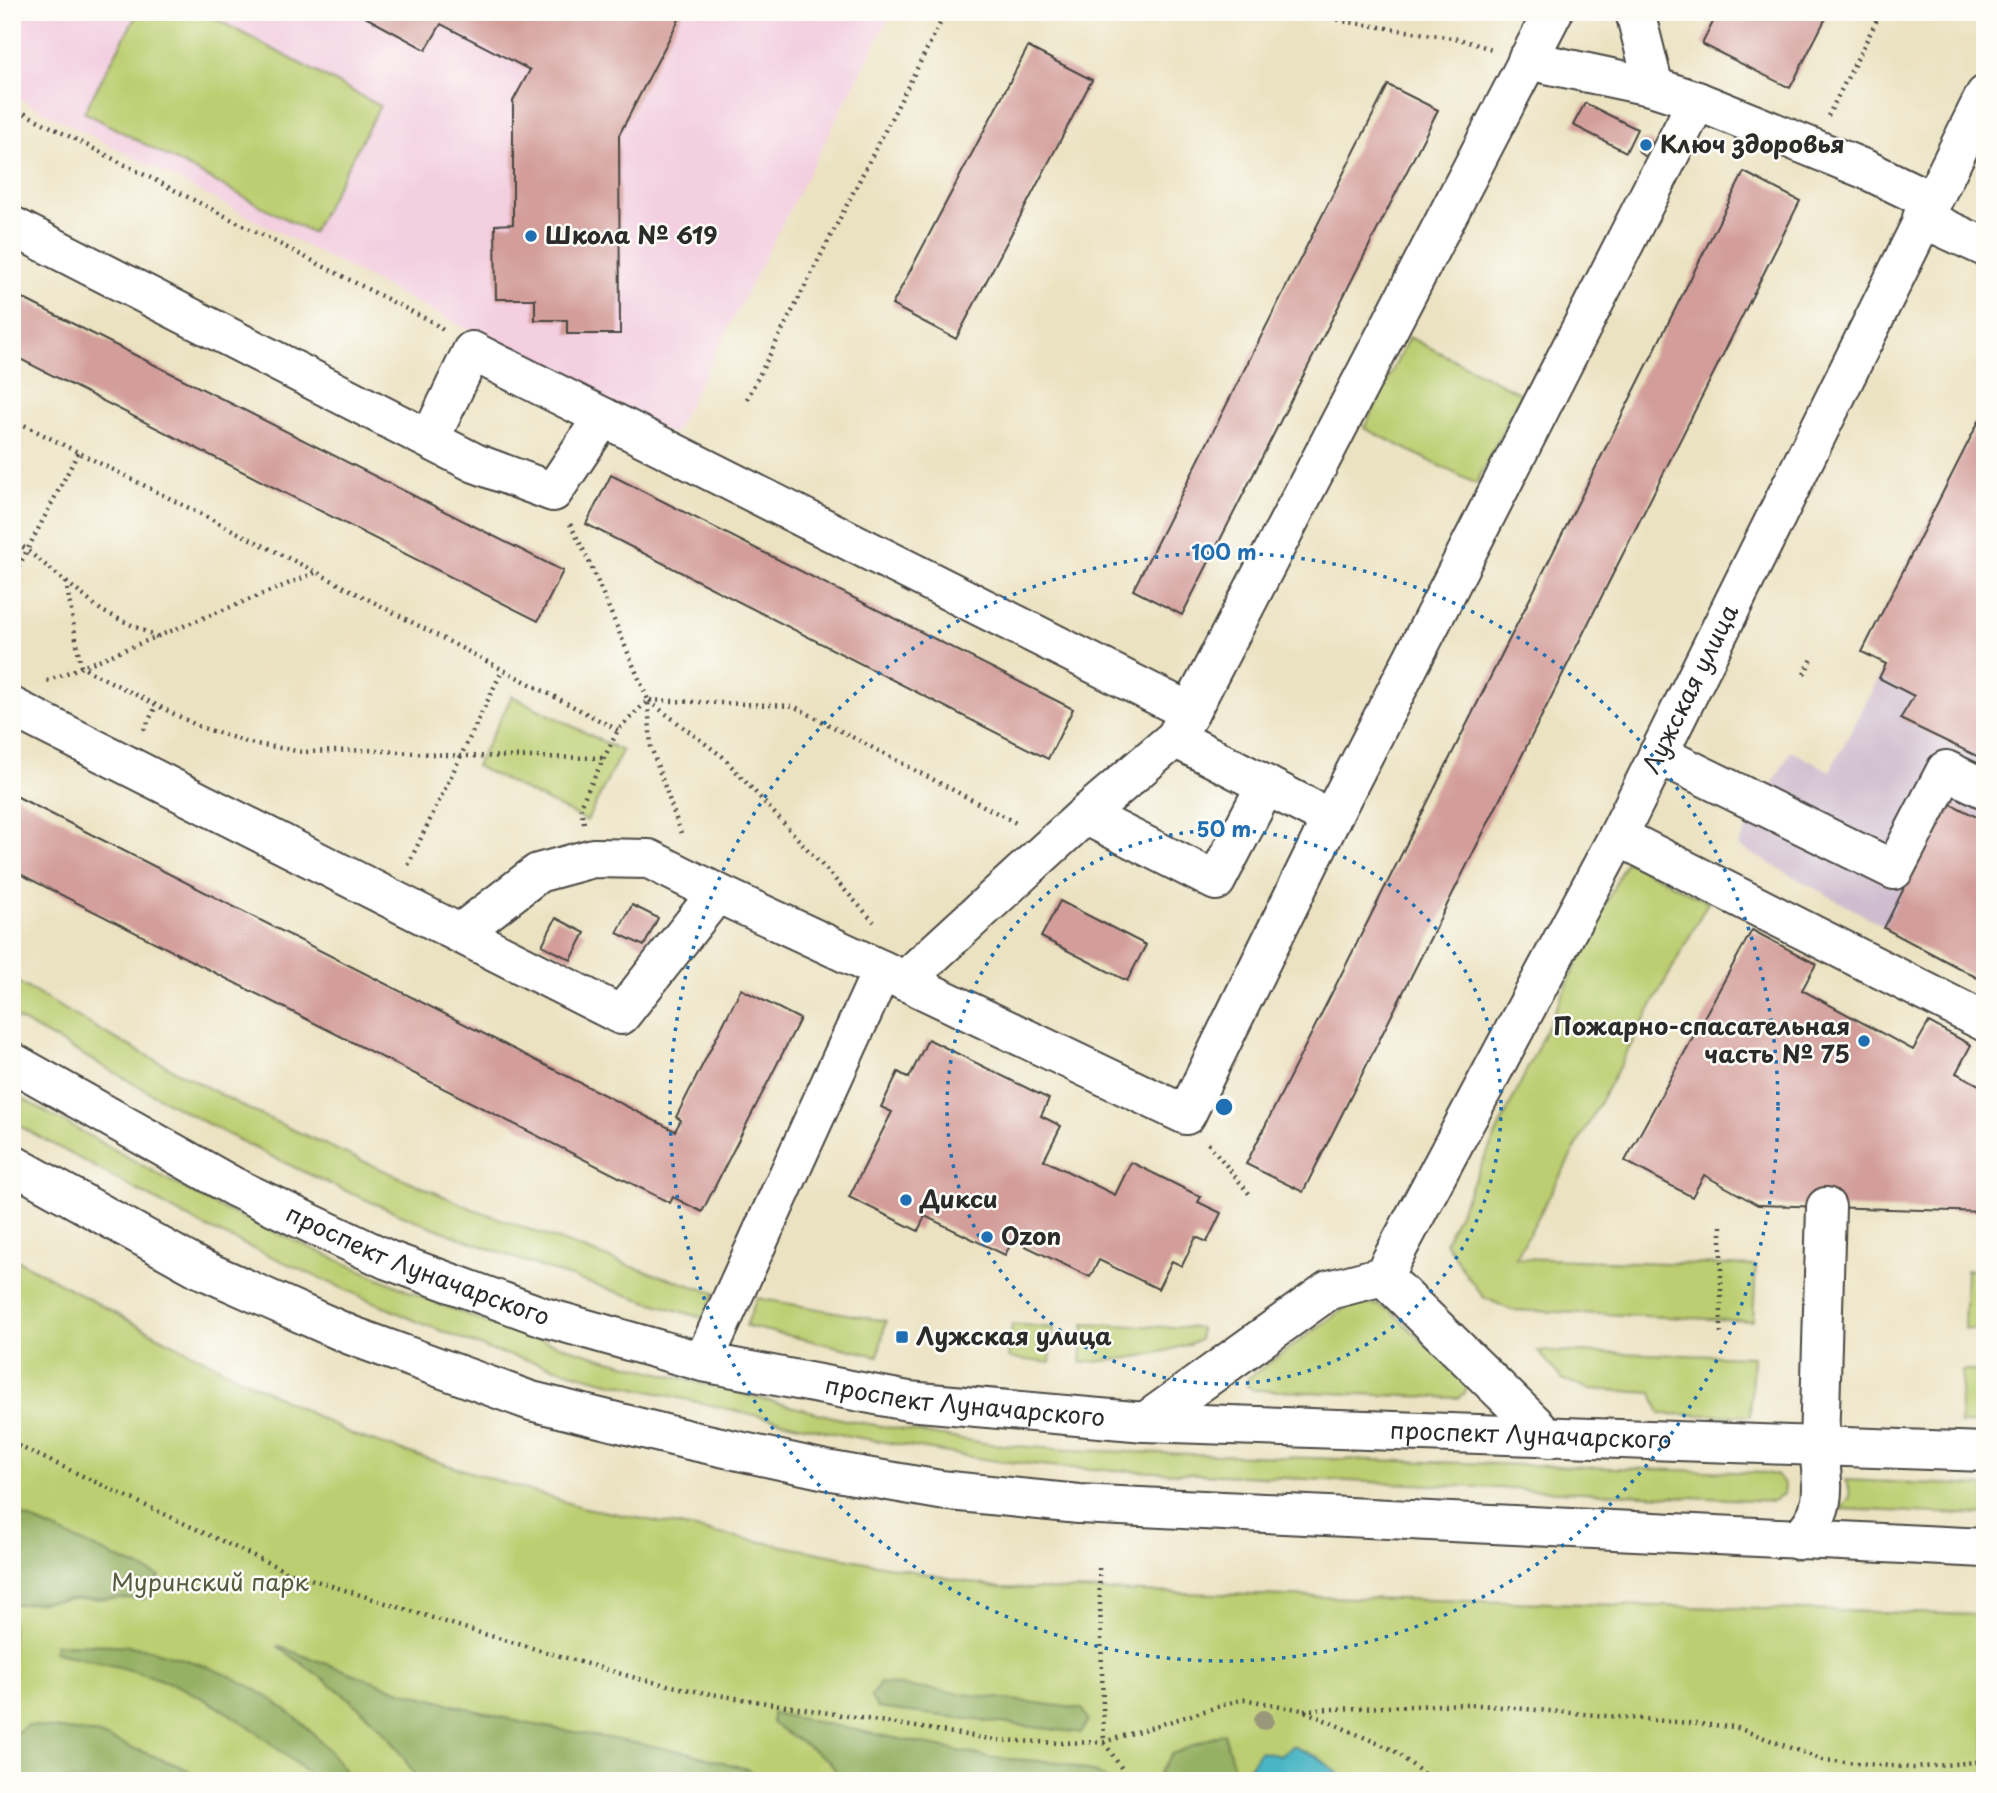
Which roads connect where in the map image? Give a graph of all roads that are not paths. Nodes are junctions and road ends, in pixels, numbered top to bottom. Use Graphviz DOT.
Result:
graph roads {
  1 [pos="1553,12"];
  2 [pos="1635,12"];
  3 [pos="1527,60"];
  4 [pos="1654,87"];
  5 [pos="1985,95"];
  6 [pos="1697,101"];
  7 [pos="1927,210"];
  8 [pos="12,226"];
  9 [pos="1985,247"];
  10 [pos="603,417"];
  11 [pos="429,439"];
  12 [pos="24,696"];
  13 [pos="1183,725"];
  14 [pos="1658,754"];
  15 [pos="1266,785"];
  16 [pos="1985,789"];
  17 [pos="1085,816"];
  18 [pos="1331,819"];
  19 [pos="1618,836"];
  20 [pos="708,888"];
  21 [pos="460,933"];
  22 [pos="893,975"];
  23 [pos="1985,1022"];
  24 [pos="12,1062"];
  25 [pos="12,1164"];
  26 [pos="1826,1207"];
  27 [pos="1383,1276"];
  28 [pos="703,1362"];
  29 [pos="1145,1422"];
  30 [pos="1549,1438"];
  31 [pos="1819,1446"];
  32 [pos="1985,1452"];
  33 [pos="1798,1539"];
  34 [pos="1985,1548"];
  1 -- 3 [label="main road"];
  2 -- 4 [label="main road"];
  3 -- 4 [label="main road"];
  3 -- 13 [label="main road"];
  4 -- 6 [label="main road"];
  5 -- 7 [label="main road, Лужская улица"];
  6 -- 7 [label="main road"];
  6 -- 18 [label="main road"];
  7 -- 9 [label="main road"];
  7 -- 14 [label="main road, Лужская улица"];
  8 -- 11 [label="main road"];
  10 -- 11 [label="main road"];
  10 -- 11 [label="main road"];
  10 -- 13 [label="main road"];
  12 -- 21 [label="main road"];
  13 -- 15 [label="main road"];
  13 -- 17 [label="main road"];
  14 -- 16 [label="main road"];
  14 -- 19 [label="main road, Лужская улица"];
  15 -- 17 [label="main road"];
  15 -- 18 [label="main road"];
  17 -- 22 [label="main road"];
  18 -- 22 [label="main road"];
  19 -- 23 [label="main road"];
  19 -- 27 [label="main road, Лужская улица"];
  20 -- 21 [label="main road"];
  20 -- 21 [label="main road"];
  20 -- 22 [label="main road"];
  22 -- 28 [label="main road"];
  24 -- 28 [label="main road, проспект Луначарского"];
  25 -- 33 [label="main road"];
  26 -- 31 [label="main road"];
  27 -- 29 [label="main road"];
  27 -- 30 [label="main road"];
  28 -- 29 [label="main road, проспект Луначарского"];
  29 -- 30 [label="main road, проспект Луначарского"];
  30 -- 31 [label="main road, проспект Луначарского"];
  31 -- 32 [label="main road, проспект Луначарского"];
  31 -- 33 [label="main road"];
  33 -- 34 [label="main road"];
}
